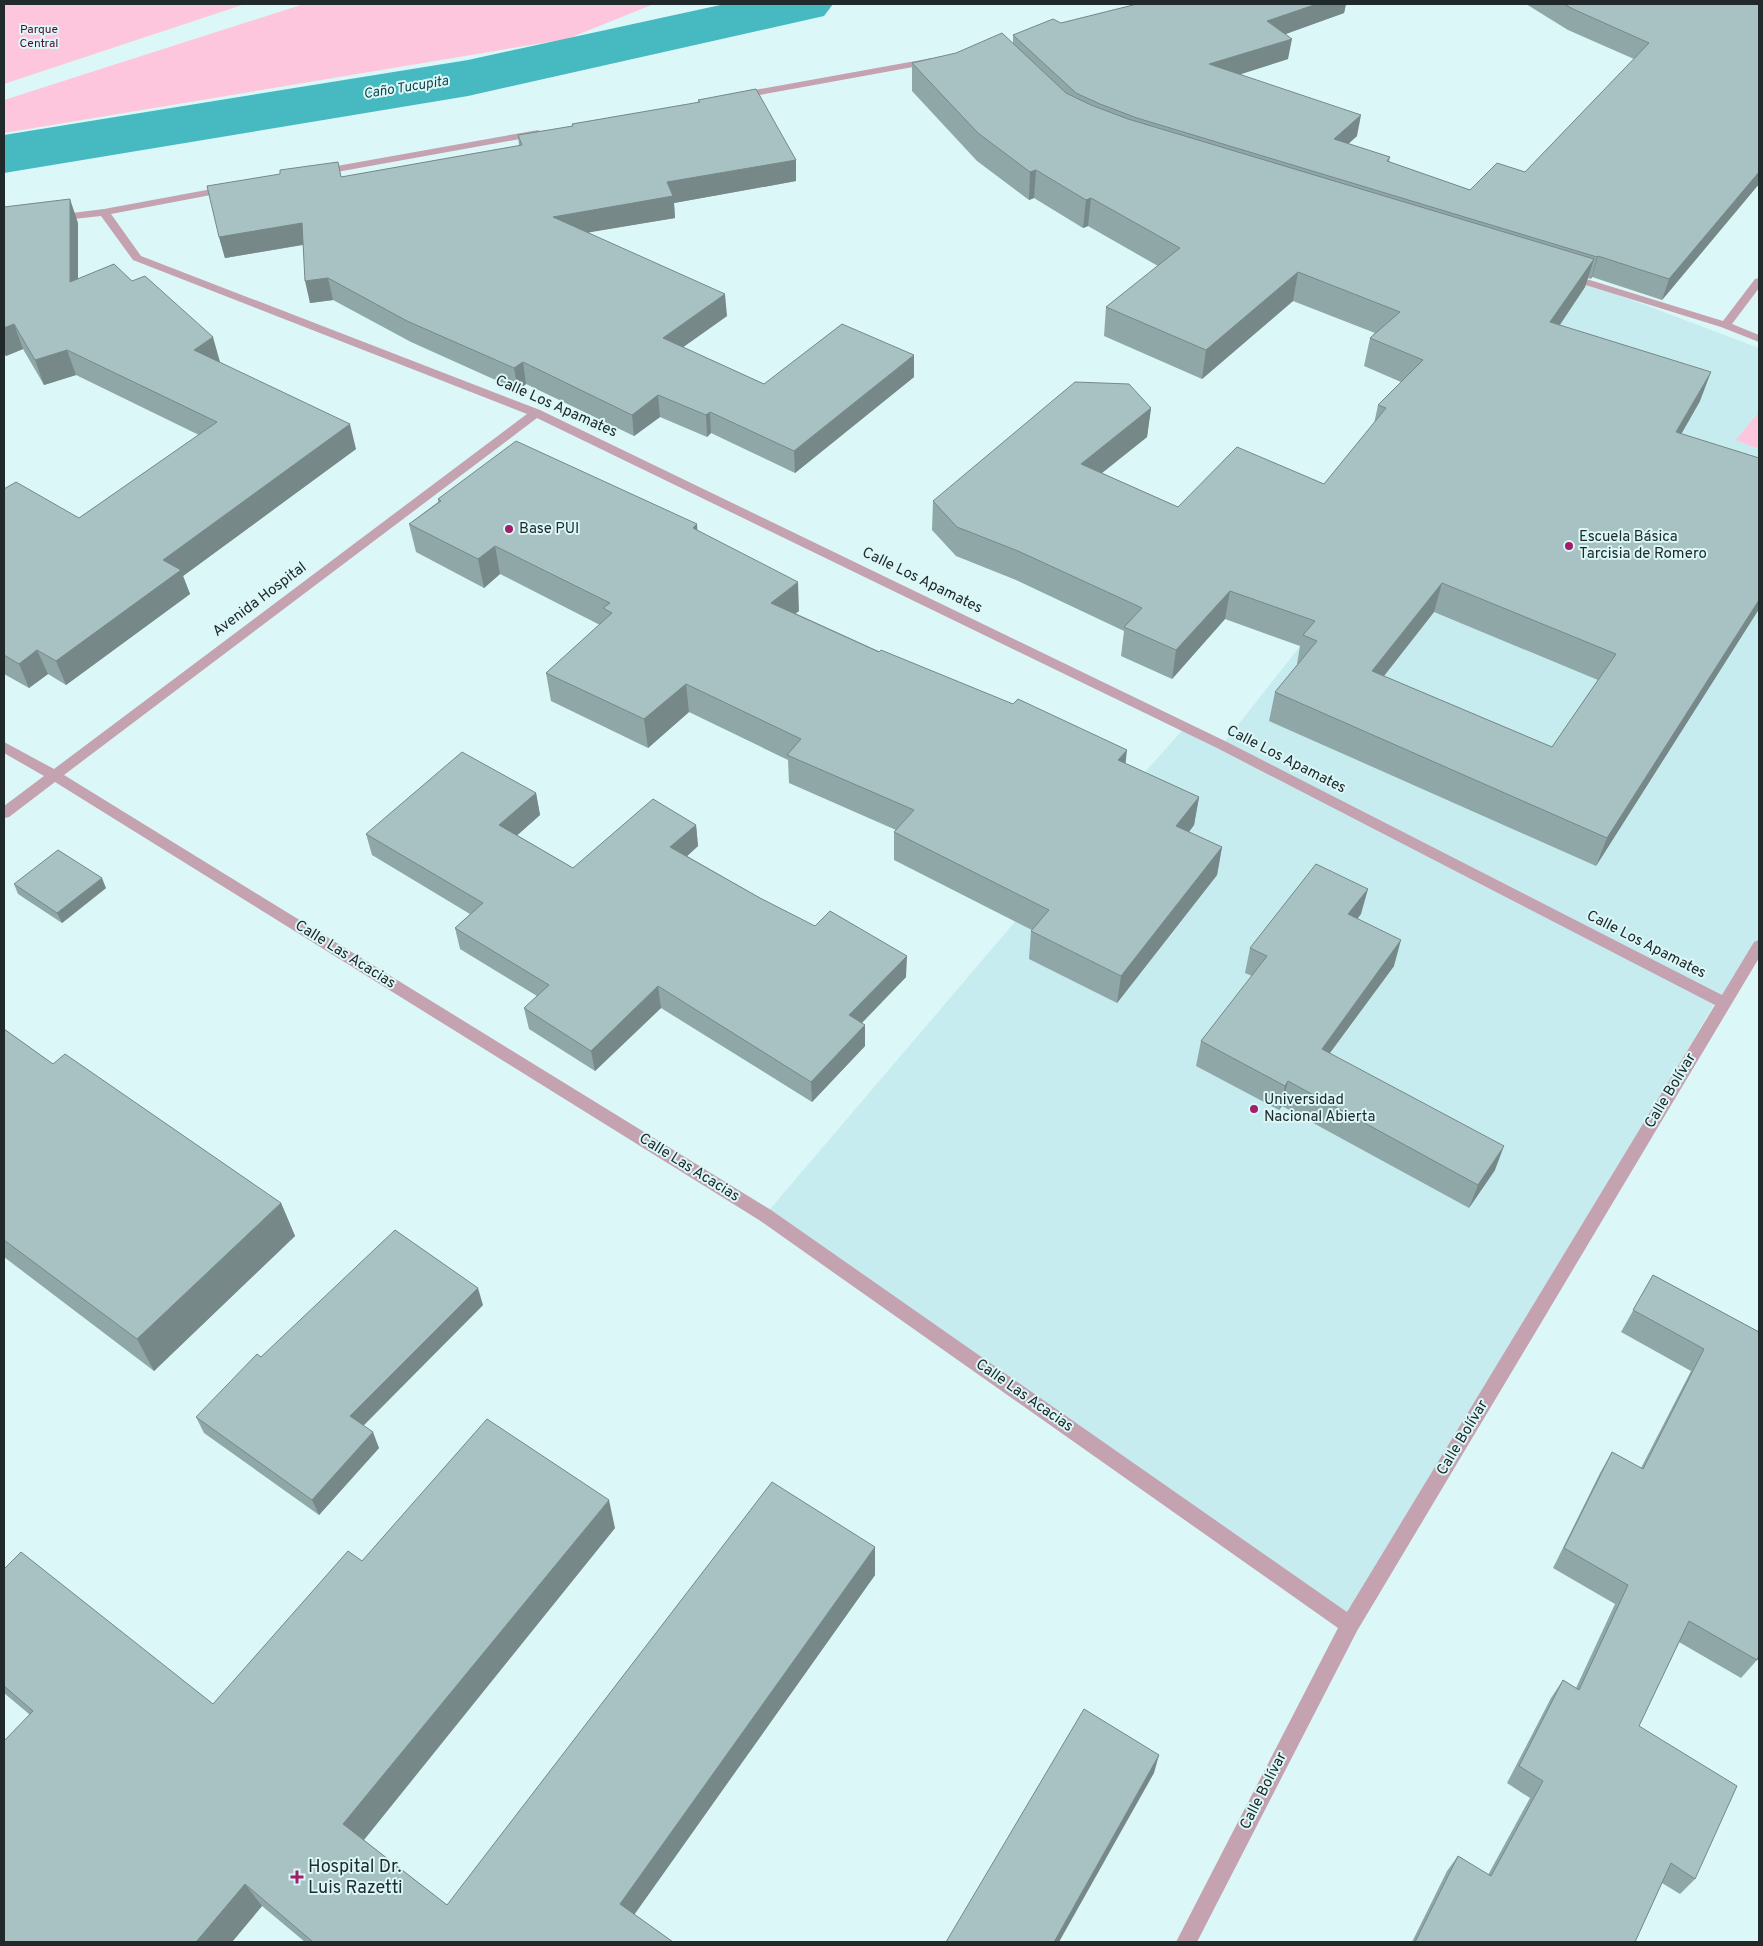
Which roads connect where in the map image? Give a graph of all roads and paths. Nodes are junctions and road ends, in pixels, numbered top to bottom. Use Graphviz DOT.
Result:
graph roads {
  1 [pos="939,60"];
  2 [pos="723,99"];
  3 [pos="547,131"];
  4 [pos="314,173"];
  5 [pos="237,187"];
  6 [pos="104,212"];
  7 [pos="49,219"];
  8 [pos="1559,274"];
  9 [pos="1759,281"];
  10 [pos="1725,325"];
  11 [pos="1759,339"];
  12 [pos="536,412"];
  13 [pos="4,747"];
  14 [pos="54,775"];
  15 [pos="4,813"];
  16 [pos="1759,946"];
  17 [pos="1724,1002"];
  18 [pos="1350,1626"];
  19 [pos="1186,1942"];
  1 -- 2 [label="street"];
  3 -- 4 [label="street"];
  5 -- 6 [label="street"];
  6 -- 7 [label="street"];
  6 -- 12 [label="street, Calle Los Apamates"];
  8 -- 10 [label="street"];
  9 -- 10 [label="street"];
  10 -- 11 [label="street"];
  12 -- 14 [label="street, Avenida Hospital"];
  12 -- 17 [label="street, Calle Los Apamates"];
  13 -- 14 [label="street, Calle Las Acacias"];
  14 -- 15 [label="street, Avenida Hospital"];
  14 -- 18 [label="street, Calle Las Acacias"];
  16 -- 17 [label="street, Calle Bolívar"];
  17 -- 18 [label="street, Calle Bolívar"];
  18 -- 19 [label="street, Calle Bolívar"];
}
